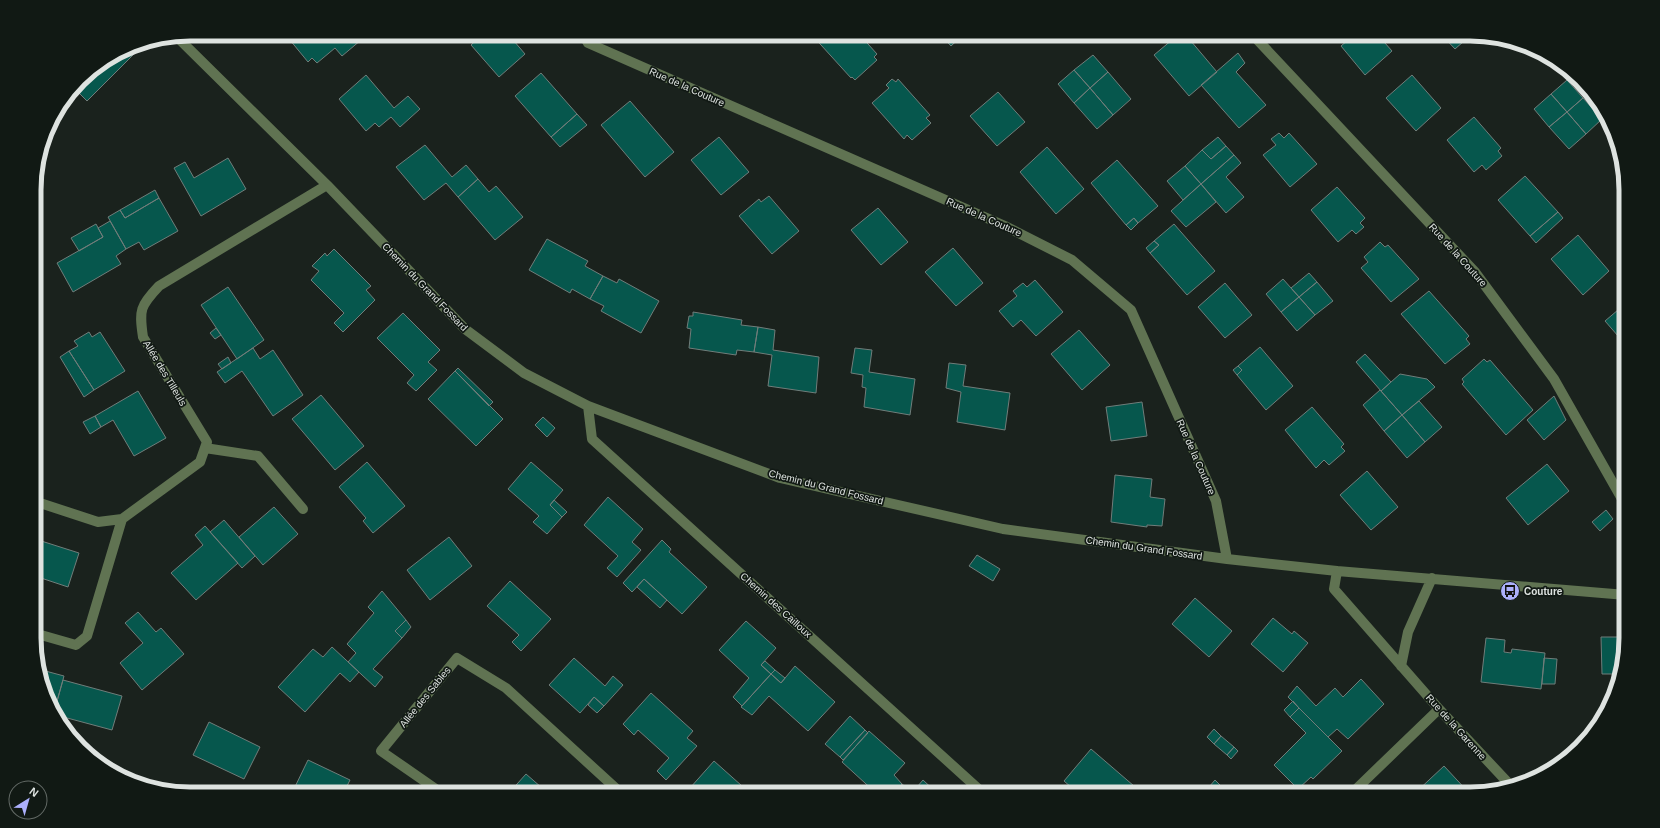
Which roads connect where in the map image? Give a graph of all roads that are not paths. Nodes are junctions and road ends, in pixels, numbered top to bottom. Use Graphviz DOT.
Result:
graph roads {
  1 [pos="181,41"];
  2 [pos="586,41"];
  3 [pos="1259,41"];
  4 [pos="327,186"];
  5 [pos="588,406"];
  6 [pos="205,448"];
  7 [pos="1619,494"];
  8 [pos="41,503"];
  9 [pos="303,508"];
  10 [pos="122,519"];
  11 [pos="1227,559"];
  12 [pos="1337,571"];
  13 [pos="1432,578"];
  14 [pos="1619,594"];
  15 [pos="41,635"];
  16 [pos="1401,666"];
  17 [pos="1439,709"];
  18 [pos="1507,782"];
  19 [pos="433,787"];
  20 [pos="614,787"];
  21 [pos="976,787"];
  22 [pos="1358,787"];
  1 -- 4 [label="street, Chemin du Grand Fossard"];
  2 -- 11 [label="street, Rue de la Couture"];
  3 -- 7 [label="street, Rue de la Couture"];
  4 -- 5 [label="street, Chemin du Grand Fossard"];
  4 -- 6 [label="street, Allée des Tilleuls"];
  5 -- 11 [label="street, Chemin du Grand Fossard"];
  5 -- 21 [label="street, Chemin des Cailloux"];
  6 -- 9 [label="street"];
  6 -- 10 [label="street"];
  8 -- 10 [label="street"];
  10 -- 15 [label="street"];
  11 -- 12 [label="street, Chemin du Grand Fossard"];
  12 -- 13 [label="street, Chemin du Grand Fossard"];
  12 -- 16 [label="street, Rue de la Garenne"];
  13 -- 14 [label="street, Chemin du Grand Fossard"];
  13 -- 16 [label="street"];
  16 -- 17 [label="street, Rue de la Garenne"];
  17 -- 18 [label="street, Rue de la Garenne"];
  17 -- 22 [label="street"];
  19 -- 20 [label="street, Allée des Sables"];
}
